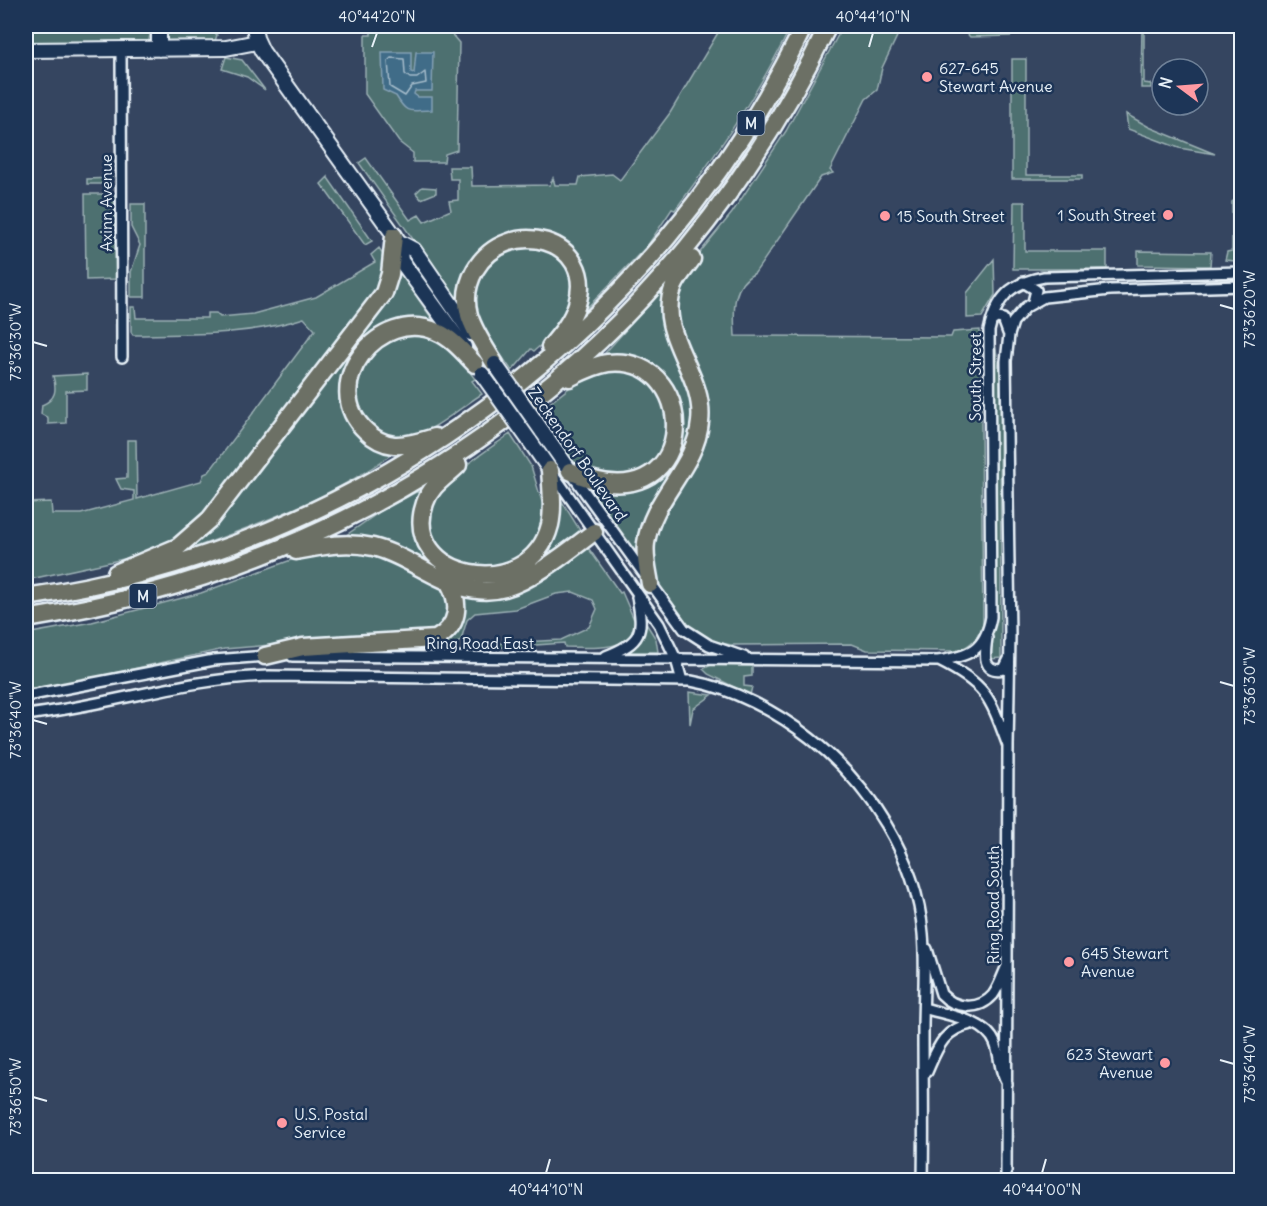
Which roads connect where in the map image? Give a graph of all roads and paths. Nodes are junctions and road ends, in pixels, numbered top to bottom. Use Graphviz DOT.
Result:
graph roads {
  1 [pos="159,26"];
  2 [pos="254,26"];
  3 [pos="804,26"];
  4 [pos="828,26"];
  5 [pos="257,42"];
  6 [pos="121,49"];
  7 [pos="159,49"];
  8 [pos="26,50"];
  9 [pos="717,210"];
  10 [pos="396,239"];
  11 [pos="1242,272"];
  12 [pos="1023,282"];
  13 [pos="1242,286"];
  14 [pos="1033,302"];
  15 [pos="992,321"];
  16 [pos="1009,336"];
  17 [pos="122,357"];
  18 [pos="484,367"];
  19 [pos="521,382"];
  20 [pos="549,387"];
  21 [pos="453,432"];
  22 [pos="491,433"];
  23 [pos="550,470"];
  24 [pos="570,471"];
  25 [pos="594,532"];
  26 [pos="257,559"];
  27 [pos="449,583"];
  28 [pos="86,587"];
  29 [pos="643,587"];
  30 [pos="26,597"];
  31 [pos="26,619"];
  32 [pos="988,632"];
  33 [pos="1010,655"];
  34 [pos="265,656"];
  35 [pos="601,658"];
  36 [pos="676,659"];
  37 [pos="752,659"];
  38 [pos="938,661"];
  39 [pos="682,681"];
  40 [pos="26,696"];
  41 [pos="26,715"];
  42 [pos="1008,746"];
  43 [pos="924,936"];
  44 [pos="1009,963"];
  45 [pos="924,1008"];
  46 [pos="974,1024"];
  47 [pos="925,1077"];
  48 [pos="1007,1084"];
  49 [pos="923,1180"];
  50 [pos="1006,1180"];
  1 -- 7 [label="main road"];
  2 -- 5 [label="main road, Zeckendorf Boulevard"];
  3 -- 19 [label="highway, M"];
  4 -- 9 [label="highway, M"];
  5 -- 7 [label="main road"];
  5 -- 10 [label="main road, Zeckendorf Boulevard"];
  6 -- 7 [label="main road"];
  6 -- 8 [label="main road"];
  6 -- 17 [label="street, Axinn Avenue"];
  9 -- 20 [label="highway, M"];
  9 -- 29 [label="highway"];
  10 -- 18 [label="main road, Zeckendorf Boulevard"];
  10 -- 18 [label="main road, Zeckendorf Boulevard"];
  10 -- 28 [label="highway"];
  11 -- 12 [label="street, South Street"];
  12 -- 14 [label="street"];
  12 -- 15 [label="street, South Street"];
  13 -- 14 [label="street"];
  14 -- 16 [label="street, South Street"];
  15 -- 16 [label="street"];
  15 -- 32 [label="street, South Street"];
  16 -- 33 [label="street, South Street"];
  18 -- 19 [label="highway"];
  18 -- 21 [label="highway"];
  18 -- 23 [label="main road, Zeckendorf Boulevard, bridge"];
  18 -- 24 [label="main road, Zeckendorf Boulevard, bridge"];
  19 -- 21 [label="highway, M"];
  20 -- 22 [label="highway, M"];
  20 -- 24 [label="highway"];
  21 -- 28 [label="highway, M"];
  22 -- 23 [label="highway"];
  22 -- 26 [label="highway, M"];
  23 -- 25 [label="street, Zeckendorf Boulevard"];
  24 -- 29 [label="street, Zeckendorf Boulevard"];
  25 -- 27 [label="highway"];
  25 -- 29 [label="street, Zeckendorf Boulevard"];
  26 -- 27 [label="highway"];
  26 -- 31 [label="highway, M"];
  27 -- 34 [label="highway"];
  28 -- 30 [label="highway, M"];
  29 -- 35 [label="street"];
  29 -- 36 [label="street, Zeckendorf Boulevard"];
  29 -- 37 [label="street, Zeckendorf Boulevard"];
  32 -- 33 [label="street, South Street"];
  32 -- 38 [label="street"];
  33 -- 42 [label="street, South Street"];
  34 -- 35 [label="street, Ring Road East"];
  34 -- 40 [label="street, Ring Road East"];
  35 -- 36 [label="street, Ring Road East"];
  36 -- 37 [label="street, Ring Road East"];
  36 -- 39 [label="street, Zeckendorf Boulevard"];
  37 -- 38 [label="street, Ring Road East"];
  38 -- 42 [label="street, Ring Road South"];
  39 -- 41 [label="street, Ring Road East"];
  39 -- 43 [label="street, Ring Road East"];
  42 -- 44 [label="street, Ring Road South"];
  43 -- 44 [label="street"];
  43 -- 45 [label="street"];
  44 -- 48 [label="street, Ring Road South"];
  45 -- 46 [label="street"];
  45 -- 47 [label="street"];
  46 -- 47 [label="street"];
  46 -- 48 [label="street"];
  47 -- 49 [label="street"];
  48 -- 50 [label="street, Ring Road South"];
}
